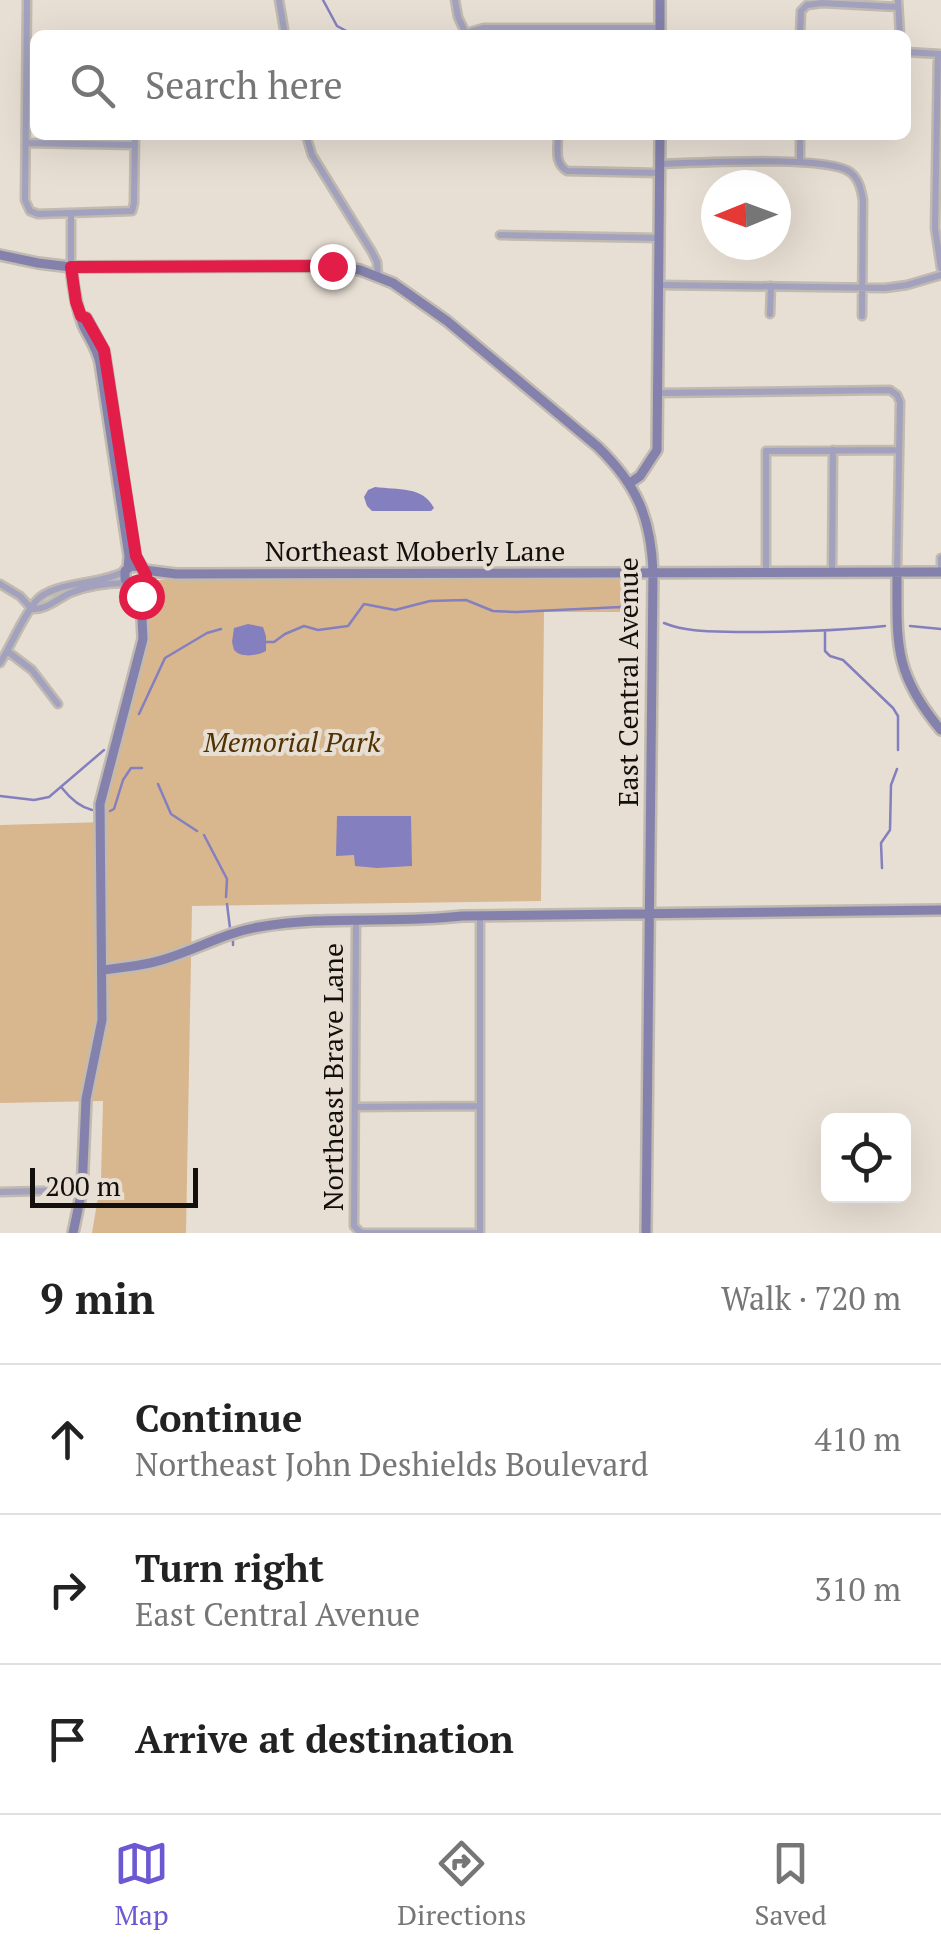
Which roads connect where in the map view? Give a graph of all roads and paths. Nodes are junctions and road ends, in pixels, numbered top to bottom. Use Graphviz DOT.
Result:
graph roads {
  1 [pos="27,0"];
  2 [pos="278,0"];
  3 [pos="455,0"];
  4 [pos="660,0"];
  5 [pos="898,4"];
  6 [pos="285,30"];
  7 [pos="464,30"];
  8 [pos="478,30"];
  9 [pos="601,30"];
  10 [pos="660,30"];
  11 [pos="800,30"];
  12 [pos="900,30"];
  13 [pos="911,52"];
  14 [pos="939,54"];
  15 [pos="25,69"];
  16 [pos="30,70"];
  17 [pos="135,140"];
  18 [pos="308,140"];
  19 [pos="558,140"];
  20 [pos="660,140"];
  21 [pos="800,140"];
  22 [pos="26,143"];
  23 [pos="135,145"];
  24 [pos="800,162"];
  25 [pos="660,168"];
  26 [pos="71,214"];
  27 [pos="500,235"];
  28 [pos="659,238"];
  29 [pos="0,255"];
  30 [pos="71,267"];
  31 [pos="941,271"];
  32 [pos="378,276"];
  33 [pos="660,286"];
  34 [pos="771,286"];
  35 [pos="862,288"];
  36 [pos="770,314"];
  37 [pos="81,316"];
  38 [pos="862,316"];
  39 [pos="658,393"];
  40 [pos="832,450"];
  41 [pos="898,450"];
  42 [pos="649,464"];
  43 [pos="619,468"];
  44 [pos="630,483"];
  45 [pos="941,558"];
  46 [pos="653,572"];
  47 [pos="766,572"];
  48 [pos="832,572"];
  49 [pos="941,572"];
  50 [pos="897,573"];
  51 [pos="144,575"];
  52 [pos="128,577"];
  53 [pos="0,584"];
  54 [pos="32,610"];
  55 [pos="142,622"];
  56 [pos="8,651"];
  57 [pos="0,663"];
  58 [pos="58,704"];
  59 [pos="941,730"];
  60 [pos="941,910"];
  61 [pos="649,914"];
  62 [pos="480,916"];
  63 [pos="356,920"];
  64 [pos="102,970"];
  65 [pos="480,1106"];
  66 [pos="355,1107"];
  67 [pos="82,1190"];
  68 [pos="0,1192"];
  69 [pos="73,1233"];
  70 [pos="480,1233"];
  71 [pos="646,1233"];
  1 -- 15 [label="street"];
  2 -- 6 [label="street"];
  3 -- 7 [label="street"];
  4 -- 10 [label="street"];
  5 -- 11 [label="street"];
  5 -- 12 [label="street"];
  8 -- 9 [label="street"];
  13 -- 14 [label="street"];
  14 -- 31 [label="street"];
  15 -- 16 [label="street"];
  15 -- 22 [label="street"];
  17 -- 23 [label="street"];
  18 -- 32 [label="street"];
  19 -- 25 [label="street"];
  20 -- 25 [label="street"];
  21 -- 24 [label="street"];
  22 -- 23 [label="street"];
  22 -- 26 [label="street"];
  23 -- 26 [label="street"];
  24 -- 25 [label="street"];
  24 -- 35 [label="street"];
  25 -- 28 [label="street"];
  26 -- 30 [label="street"];
  27 -- 28 [label="street"];
  28 -- 33 [label="street"];
  29 -- 30 [label="street, East Central Avenue"];
  30 -- 32 [label="street, East Central Avenue"];
  30 -- 37 [label="street"];
  31 -- 35 [label="street"];
  32 -- 43 [label="street, East Central Avenue"];
  33 -- 34 [label="street"];
  33 -- 39 [label="street"];
  34 -- 35 [label="street"];
  34 -- 36 [label="street"];
  35 -- 38 [label="street"];
  37 -- 51 [label="street"];
  37 -- 52 [label="street"];
  39 -- 41 [label="street"];
  39 -- 42 [label="street"];
  40 -- 41 [label="street"];
  40 -- 47 [label="street"];
  40 -- 48 [label="street"];
  41 -- 50 [label="street"];
  42 -- 43 [label="street"];
  42 -- 44 [label="street"];
  43 -- 44 [label="street, East Central Avenue"];
  44 -- 46 [label="street, East Central Avenue"];
  45 -- 49 [label="street"];
  46 -- 47 [label="street, Northeast Moberly Lane"];
  46 -- 51 [label="street, Northeast Moberly Lane"];
  46 -- 61 [label="street, East Central Avenue"];
  47 -- 48 [label="street, Northeast Moberly Lane"];
  48 -- 50 [label="street, Northeast Moberly Lane"];
  49 -- 50 [label="street, Northeast Moberly Lane"];
  50 -- 59 [label="street"];
  51 -- 52 [label="street"];
  51 -- 52 [label="street"];
  51 -- 55 [label="street"];
  52 -- 54 [label="street"];
  52 -- 55 [label="street"];
  53 -- 54 [label="street"];
  54 -- 56 [label="street"];
  55 -- 64 [label="street"];
  56 -- 57 [label="street"];
  56 -- 58 [label="street"];
  60 -- 61 [label="street"];
  61 -- 62 [label="street"];
  61 -- 71 [label="street, East Central Avenue"];
  62 -- 63 [label="street"];
  62 -- 65 [label="street"];
  63 -- 64 [label="street"];
  63 -- 66 [label="street, Northeast Brave Lane"];
  64 -- 67 [label="street"];
  65 -- 66 [label="street"];
  65 -- 70 [label="street"];
  66 -- 70 [label="street, Northeast Brave Lane"];
  67 -- 68 [label="street"];
  67 -- 69 [label="street"];
}
